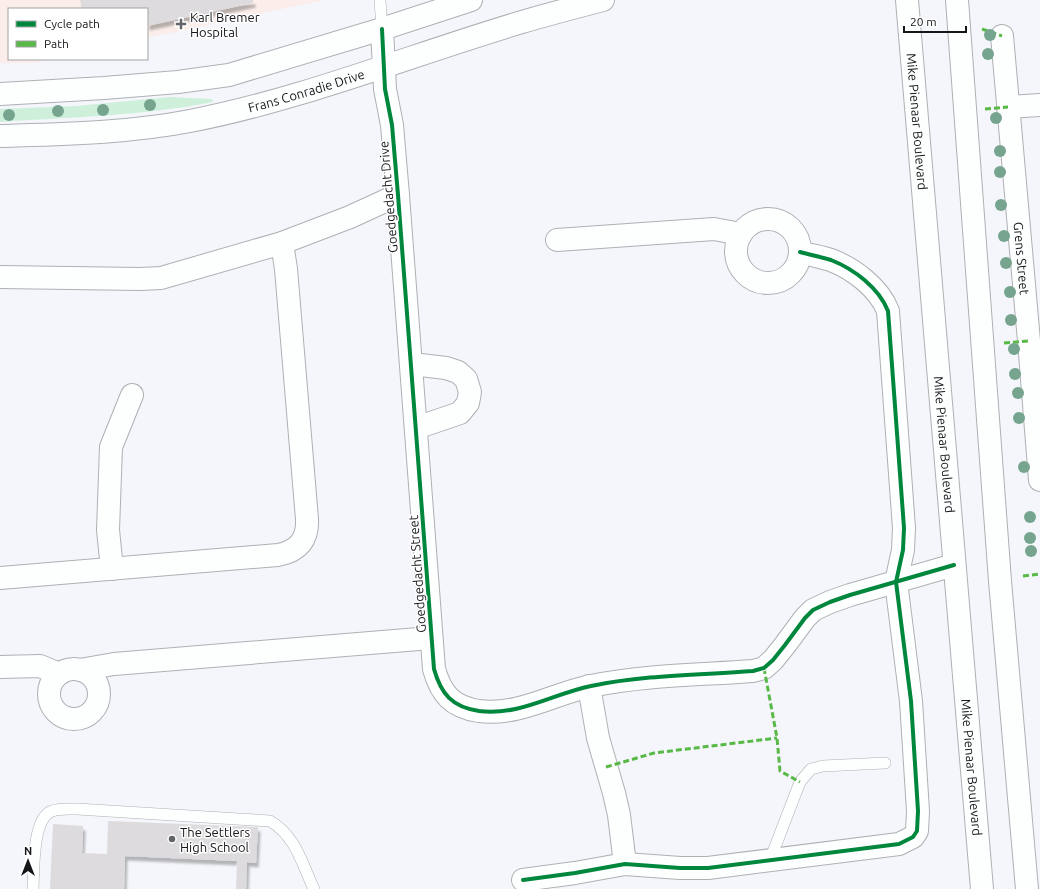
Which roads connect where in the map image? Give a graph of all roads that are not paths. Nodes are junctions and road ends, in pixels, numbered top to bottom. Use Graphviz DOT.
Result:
graph roads {
  1 [pos="380,0"];
  2 [pos="471,0"];
  3 [pos="603,0"];
  4 [pos="907,0"];
  5 [pos="957,0"];
  6 [pos="382,29"];
  7 [pos="1002,36"];
  8 [pos="384,67"];
  9 [pos="0,94"];
  10 [pos="1040,104"];
  11 [pos="1008,107"];
  12 [pos="0,136"];
  13 [pos="398,195"];
  14 [pos="741,234"];
  15 [pos="557,240"];
  16 [pos="282,244"];
  17 [pos="800,252"];
  18 [pos="0,277"];
  19 [pos="1035,340"];
  20 [pos="412,364"];
  21 [pos="132,395"];
  22 [pos="416,428"];
  23 [pos="1040,480"];
  24 [pos="954,565"];
  25 [pos="112,569"];
  26 [pos="0,578"];
  27 [pos="896,582"];
  28 [pos="431,638"];
  29 [pos="124,664"];
  30 [pos="0,667"];
  31 [pos="80,670"];
  32 [pos="59,674"];
  33 [pos="97,685"];
  34 [pos="590,686"];
  35 [pos="885,763"];
  36 [pos="770,860"];
  37 [pos="625,864"];
  38 [pos="523,880"];
  39 [pos="33,889"];
  40 [pos="314,889"];
  41 [pos="982,889"];
  42 [pos="1027,889"];
  1 -- 6 [label="lane"];
  2 -- 6 [label="street"];
  3 -- 8 [label="street, Frans Conradie Drive"];
  4 -- 24 [label="street, Mike Pienaar Boulevard"];
  5 -- 42 [label="street"];
  6 -- 8 [label="street, Goedgedacht Drive"];
  6 -- 9 [label="street"];
  7 -- 11 [label="street, Grens Street"];
  8 -- 12 [label="street, Frans Conradie Drive"];
  8 -- 13 [label="street, Goedgedacht Drive"];
  10 -- 11 [label="street"];
  11 -- 19 [label="street, Grens Street"];
  13 -- 16 [label="street"];
  13 -- 20 [label="street, Goedgedacht Drive"];
  14 -- 15 [label="street"];
  14 -- 17 [label="street"];
  14 -- 17 [label="street"];
  16 -- 18 [label="street"];
  16 -- 25 [label="street"];
  17 -- 27 [label="street"];
  19 -- 23 [label="street, Grens Street"];
  20 -- 22 [label="street, Goedgedacht Drive"];
  20 -- 22 [label="street"];
  21 -- 25 [label="street"];
  22 -- 28 [label="street, Goedgedacht Street"];
  24 -- 27 [label="street"];
  24 -- 41 [label="street, Mike Pienaar Boulevard"];
  25 -- 26 [label="street"];
  27 -- 34 [label="street"];
  27 -- 36 [label="street"];
  28 -- 29 [label="street"];
  28 -- 34 [label="street, Goedgedacht Street"];
  29 -- 31 [label="street"];
  29 -- 33 [label="street"];
  30 -- 32 [label="street"];
  31 -- 32 [label="street"];
  31 -- 33 [label="street"];
  32 -- 33 [label="street"];
  34 -- 37 [label="street"];
  35 -- 36 [label="lane"];
  36 -- 37 [label="street"];
  37 -- 38 [label="street"];
  39 -- 40 [label="lane"];
}
